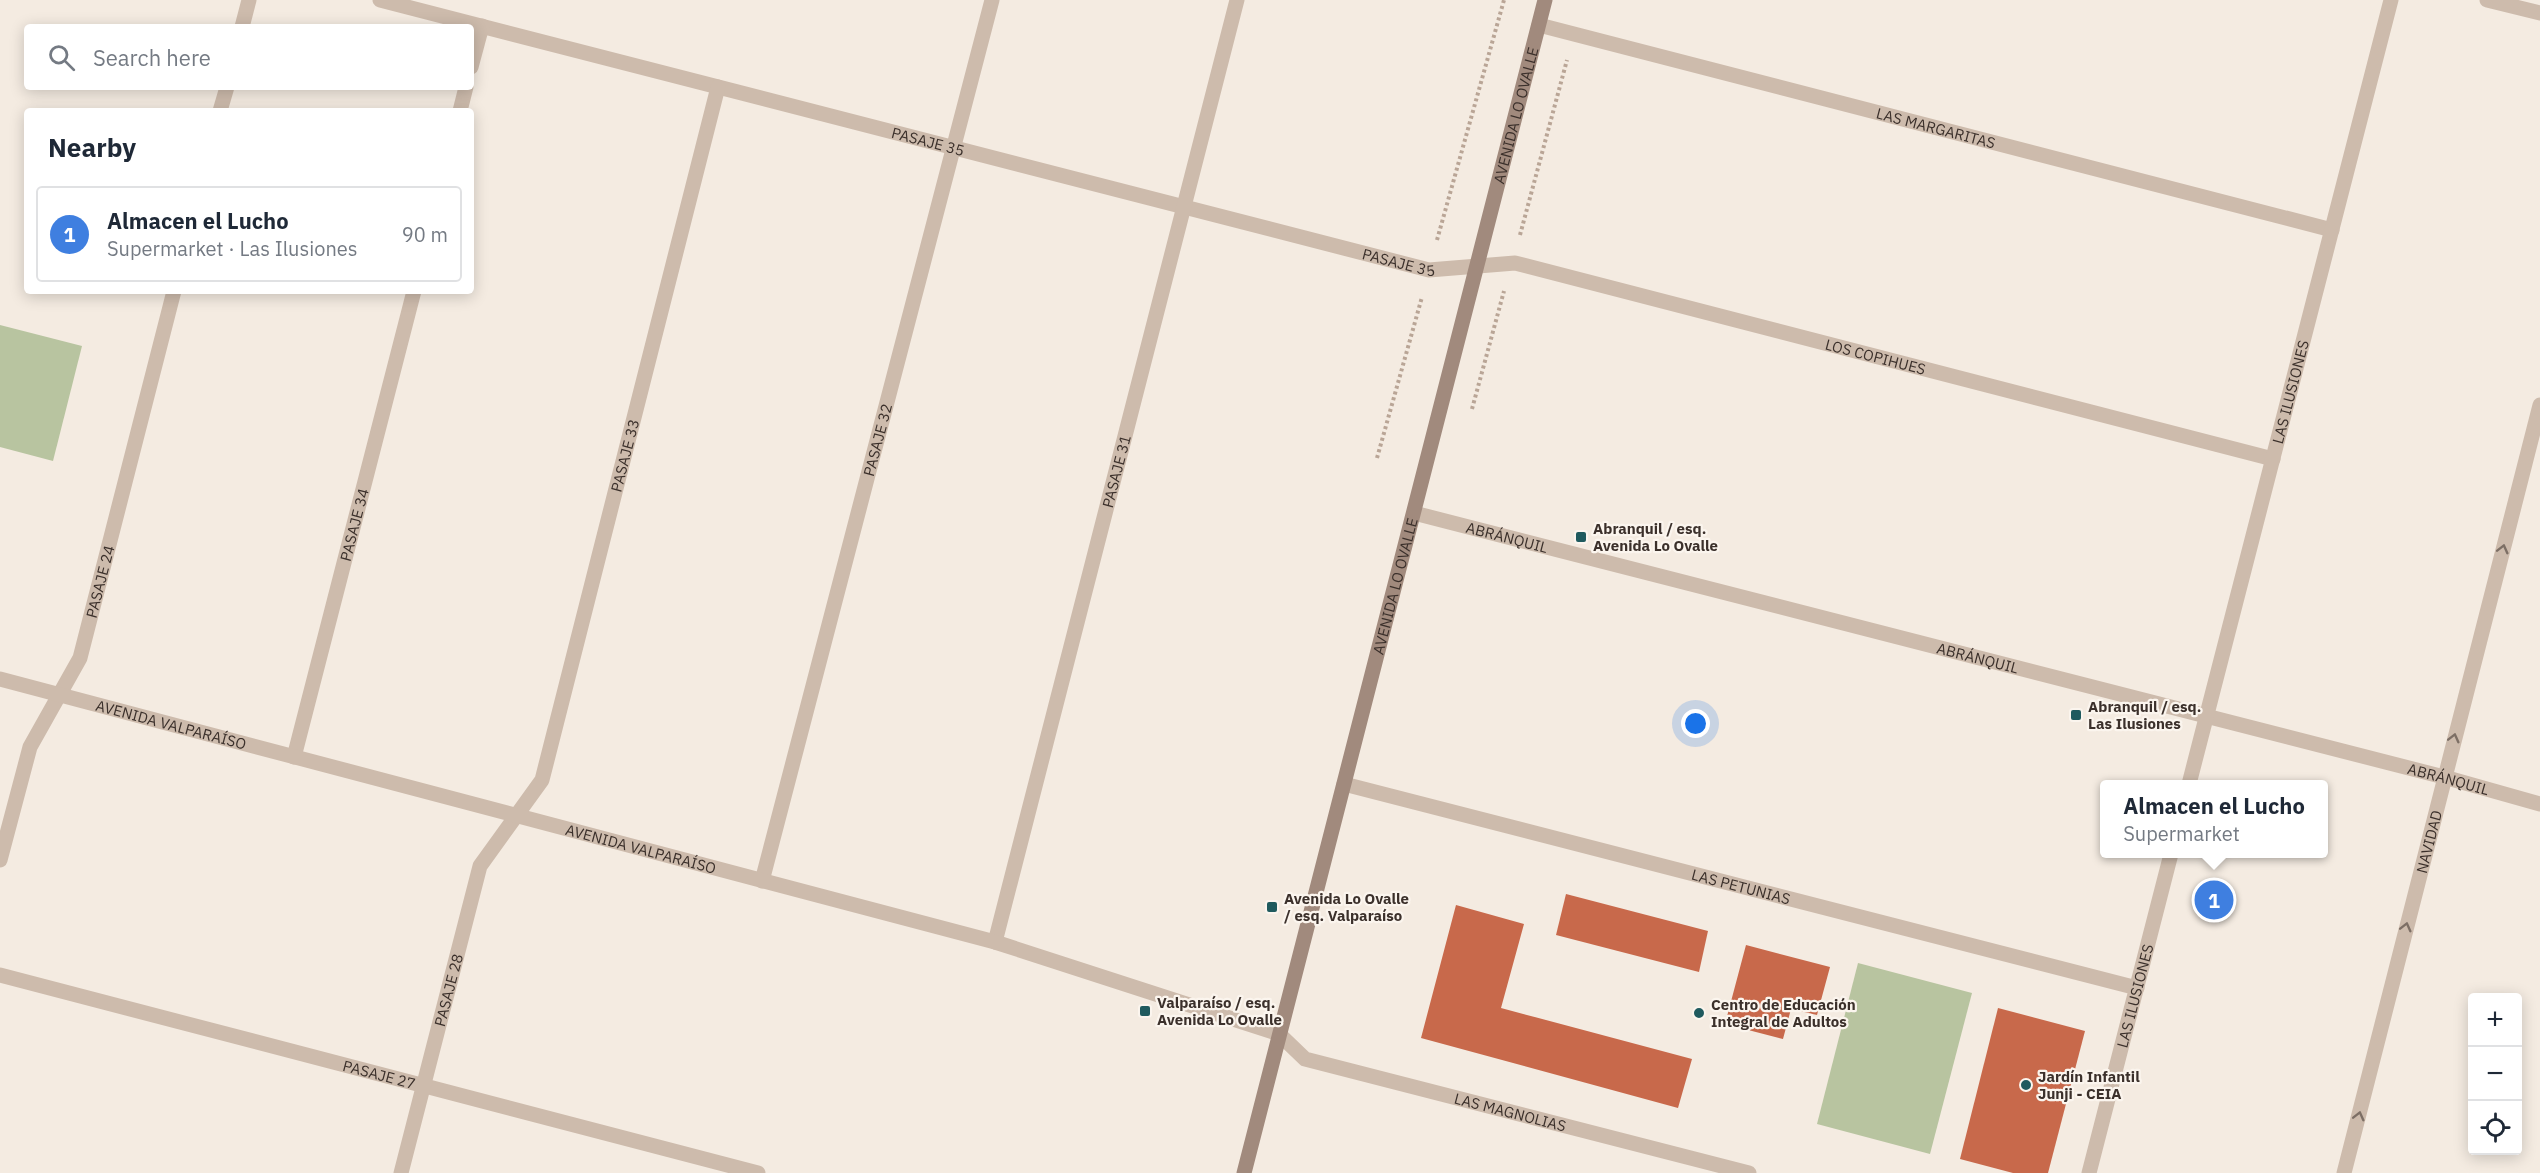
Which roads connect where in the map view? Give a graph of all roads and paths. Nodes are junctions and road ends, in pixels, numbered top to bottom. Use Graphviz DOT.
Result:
graph roads {
  1 [pos="249,0"];
  2 [pos="380,0"];
  3 [pos="992,0"];
  4 [pos="1238,0"];
  5 [pos="1504,0"];
  6 [pos="1545,0"];
  7 [pos="2390,0"];
  8 [pos="2487,0"];
  9 [pos="2540,14"];
  10 [pos="243,24"];
  11 [pos="1539,25"];
  12 [pos="482,26"];
  13 [pos="474,56"];
  14 [pos="718,87"];
  15 [pos="226,90"];
  16 [pos="465,90"];
  17 [pos="221,108"];
  18 [pos="461,108"];
  19 [pos="954,148"];
  20 [pos="1184,207"];
  21 [pos="2332,230"];
  22 [pos="1477,266"];
  23 [pos="1429,270"];
  24 [pos="173,294"];
  25 [pos="413,294"];
  26 [pos="2540,405"];
  27 [pos="1377,458"];
  28 [pos="2273,459"];
  29 [pos="1414,513"];
  30 [pos="0,679"];
  31 [pos="61,695"];
  32 [pos="2207,716"];
  33 [pos="294,757"];
  34 [pos="2444,777"];
  35 [pos="2190,780"];
  36 [pos="1344,784"];
  37 [pos="2540,804"];
  38 [pos="515,816"];
  39 [pos="2170,858"];
  40 [pos="0,860"];
  41 [pos="762,881"];
  42 [pos="995,942"];
  43 [pos="0,975"];
  44 [pos="2137,988"];
  45 [pos="1279,1034"];
  46 [pos="423,1085"];
  47 [pos="401,1173"];
  48 [pos="758,1173"];
  49 [pos="1244,1173"];
  50 [pos="1749,1173"];
  51 [pos="2089,1173"];
  52 [pos="2344,1173"];
  1 -- 10 [label="street"];
  2 -- 12 [label="street, PASAJE 35"];
  3 -- 19 [label="street, PASAJE 32"];
  4 -- 20 [label="street, PASAJE 31"];
  5 -- 23 [label="path"];
  6 -- 11 [label="main road, AVENIDA LO OVALLE"];
  7 -- 21 [label="street, LAS ILUSIONES"];
  8 -- 9 [label="street"];
  11 -- 21 [label="street, LAS MARGARITAS"];
  11 -- 22 [label="main road, AVENIDA LO OVALLE"];
  12 -- 13 [label="street"];
  12 -- 14 [label="street, PASAJE 35"];
  14 -- 19 [label="street, PASAJE 35"];
  14 -- 38 [label="street, PASAJE 33"];
  15 -- 17 [label="street"];
  16 -- 18 [label="street"];
  19 -- 20 [label="street, PASAJE 35"];
  19 -- 41 [label="street, PASAJE 32"];
  20 -- 23 [label="street, PASAJE 35"];
  20 -- 42 [label="street, PASAJE 31"];
  21 -- 28 [label="street, LAS ILUSIONES"];
  22 -- 23 [label="street, PASAJE 35"];
  22 -- 28 [label="street, LOS COPIHUES"];
  22 -- 29 [label="main road, AVENIDA LO OVALLE"];
  23 -- 27 [label="path"];
  24 -- 31 [label="street, PASAJE 24"];
  25 -- 33 [label="street, PASAJE 34"];
  34 -- 26 [label="street, NAVIDAD, one-way"];
  28 -- 32 [label="street, LAS ILUSIONES"];
  29 -- 32 [label="street, ABRÁNQUIL"];
  29 -- 36 [label="main road, AVENIDA LO OVALLE"];
  30 -- 31 [label="street, AVENIDA VALPARAÍSO"];
  31 -- 33 [label="street, AVENIDA VALPARAÍSO"];
  31 -- 40 [label="street, PASAJE 24"];
  32 -- 34 [label="street, ABRÁNQUIL"];
  32 -- 35 [label="street, LAS ILUSIONES"];
  33 -- 38 [label="street, AVENIDA VALPARAÍSO"];
  34 -- 37 [label="street, ABRÁNQUIL"];
  52 -- 34 [label="street, NAVIDAD, one-way"];
  36 -- 44 [label="street, LAS PETUNIAS"];
  36 -- 45 [label="main road, AVENIDA LO OVALLE"];
  38 -- 41 [label="street, AVENIDA VALPARAÍSO"];
  38 -- 46 [label="street, PASAJE 28"];
  39 -- 44 [label="street, LAS ILUSIONES"];
  41 -- 42 [label="street, AVENIDA VALPARAÍSO"];
  42 -- 45 [label="street, AVENIDA VALPARAÍSO"];
  43 -- 46 [label="street, PASAJE 27"];
  44 -- 51 [label="street, LAS ILUSIONES"];
  45 -- 49 [label="main road, AVENIDA LO OVALLE"];
  45 -- 50 [label="street, LAS MAGNOLIAS"];
  46 -- 47 [label="street, PASAJE 28"];
  46 -- 48 [label="street, PASAJE 27"];
}
